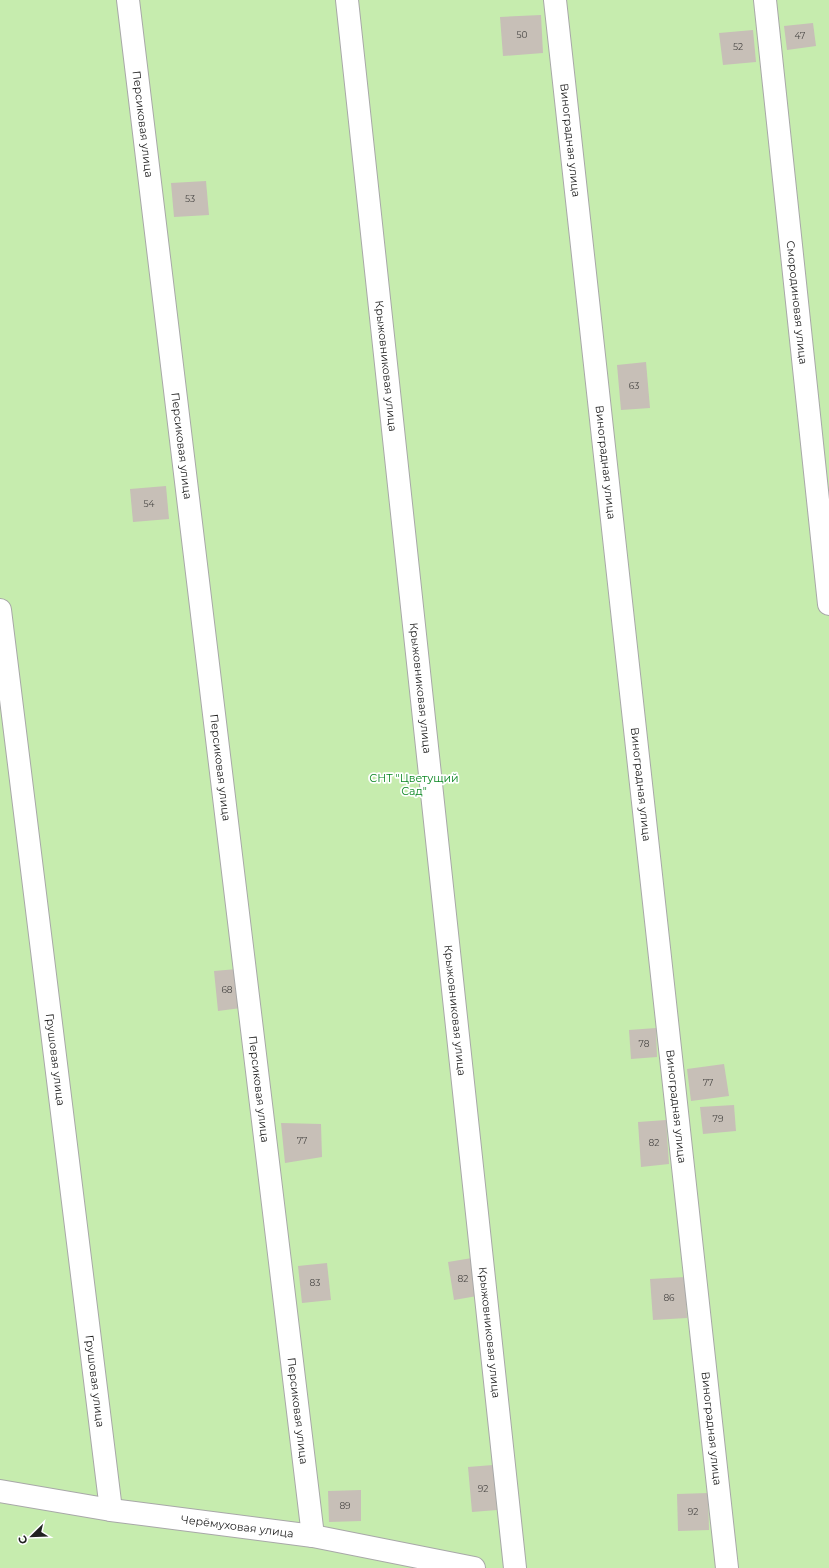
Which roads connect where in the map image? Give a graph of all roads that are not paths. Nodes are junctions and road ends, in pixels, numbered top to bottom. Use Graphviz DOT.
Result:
graph roads {
  1 [pos="128,0"];
  2 [pos="347,0"];
  3 [pos="555,0"];
  4 [pos="765,0"];
  5 [pos="829,604"];
  6 [pos="0,610"];
  7 [pos="0,1491"];
  8 [pos="111,1510"];
  9 [pos="313,1536"];
  10 [pos="474,1568"];
  11 [pos="515,1568"];
  12 [pos="727,1568"];
  1 -- 9 [label="street, Персиковая улица"];
  2 -- 11 [label="street, Крыжовниковая улица"];
  3 -- 12 [label="street, Виноградная улица"];
  4 -- 5 [label="street, Смородиновая улица"];
  6 -- 8 [label="street, Грушовая улица"];
  7 -- 8 [label="street, Черёмуховая улица"];
  8 -- 9 [label="street, Черёмуховая улица"];
  9 -- 10 [label="street, Черёмуховая улица"];
}
